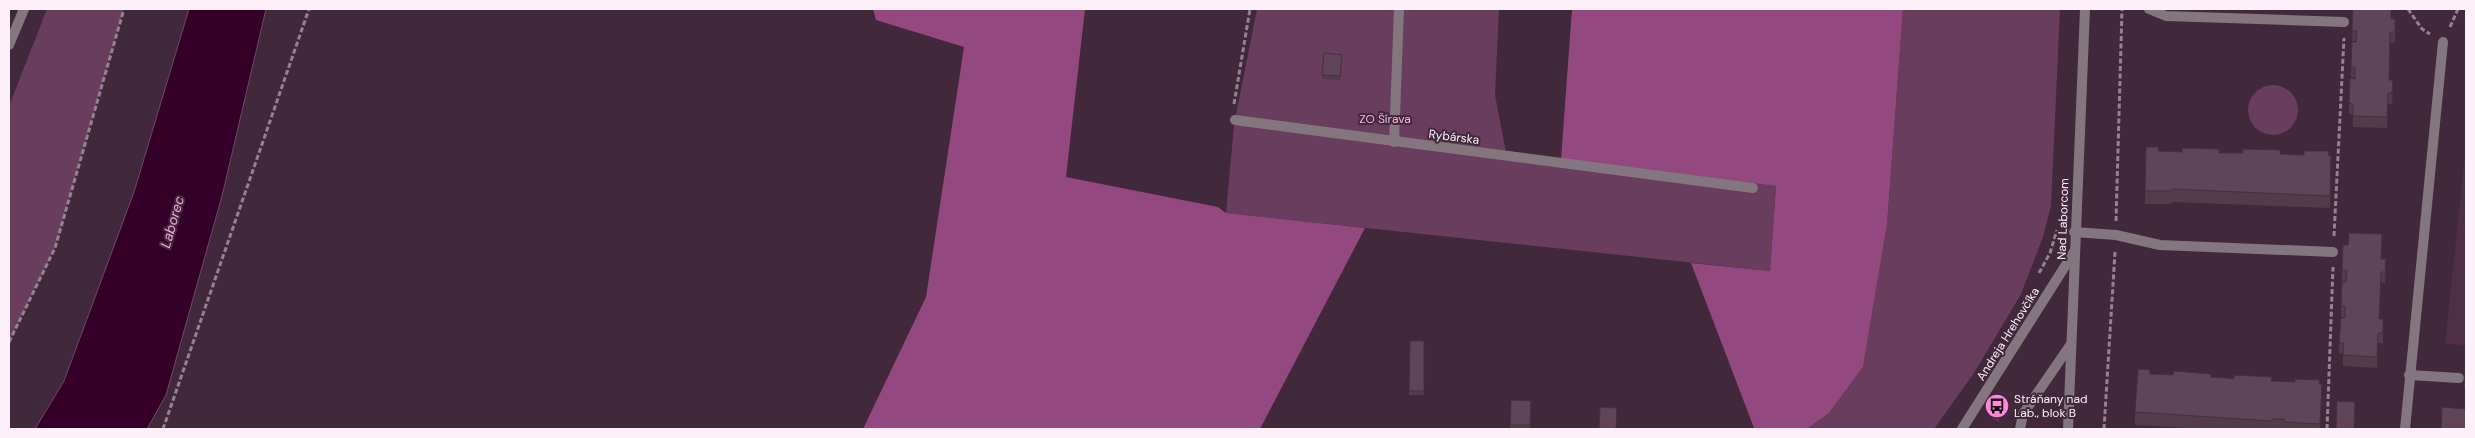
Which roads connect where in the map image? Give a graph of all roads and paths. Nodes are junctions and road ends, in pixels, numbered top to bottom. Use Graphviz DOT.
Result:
graph roads {
  1 [pos="24,9"];
  2 [pos="124,9"];
  3 [pos="309,9"];
  4 [pos="1250,9"];
  5 [pos="1399,9"];
  6 [pos="2085,9"];
  7 [pos="2149,9"];
  8 [pos="2408,9"];
  9 [pos="2344,22"];
  10 [pos="2443,42"];
  11 [pos="9,45"];
  12 [pos="1235,120"];
  13 [pos="1394,142"];
  14 [pos="1753,188"];
  15 [pos="2058,227"];
  16 [pos="2074,232"];
  17 [pos="2074,251"];
  18 [pos="2333,252"];
  19 [pos="2037,277"];
  20 [pos="9,342"];
  21 [pos="2071,344"];
  22 [pos="2409,375"];
  23 [pos="2459,378"];
  24 [pos="163,429"];
  25 [pos="1962,429"];
  26 [pos="2020,429"];
  27 [pos="2068,429"];
  28 [pos="2326,429"];
  29 [pos="2405,429"];
  1 -- 11 [label="street"];
  2 -- 20 [label="path"];
  3 -- 24 [label="path"];
  4 -- 12 [label="path"];
  5 -- 13 [label="street"];
  6 -- 16 [label="street, Nad Laborcom"];
  7 -- 9 [label="street"];
  8 -- 10 [label="path"];
  9 -- 18 [label="path"];
  10 -- 22 [label="street"];
  12 -- 13 [label="street, Rybárska"];
  13 -- 14 [label="street, Rybárska"];
  15 -- 19 [label="path"];
  16 -- 17 [label="street, Nad Laborcom"];
  16 -- 18 [label="street"];
  17 -- 21 [label="street, Nad Laborcom"];
  17 -- 25 [label="street, Andreja Hrehovčíka"];
  18 -- 28 [label="path"];
  21 -- 26 [label="street"];
  21 -- 27 [label="street, Nad Laborcom"];
  22 -- 23 [label="street"];
  22 -- 29 [label="street"];
}
